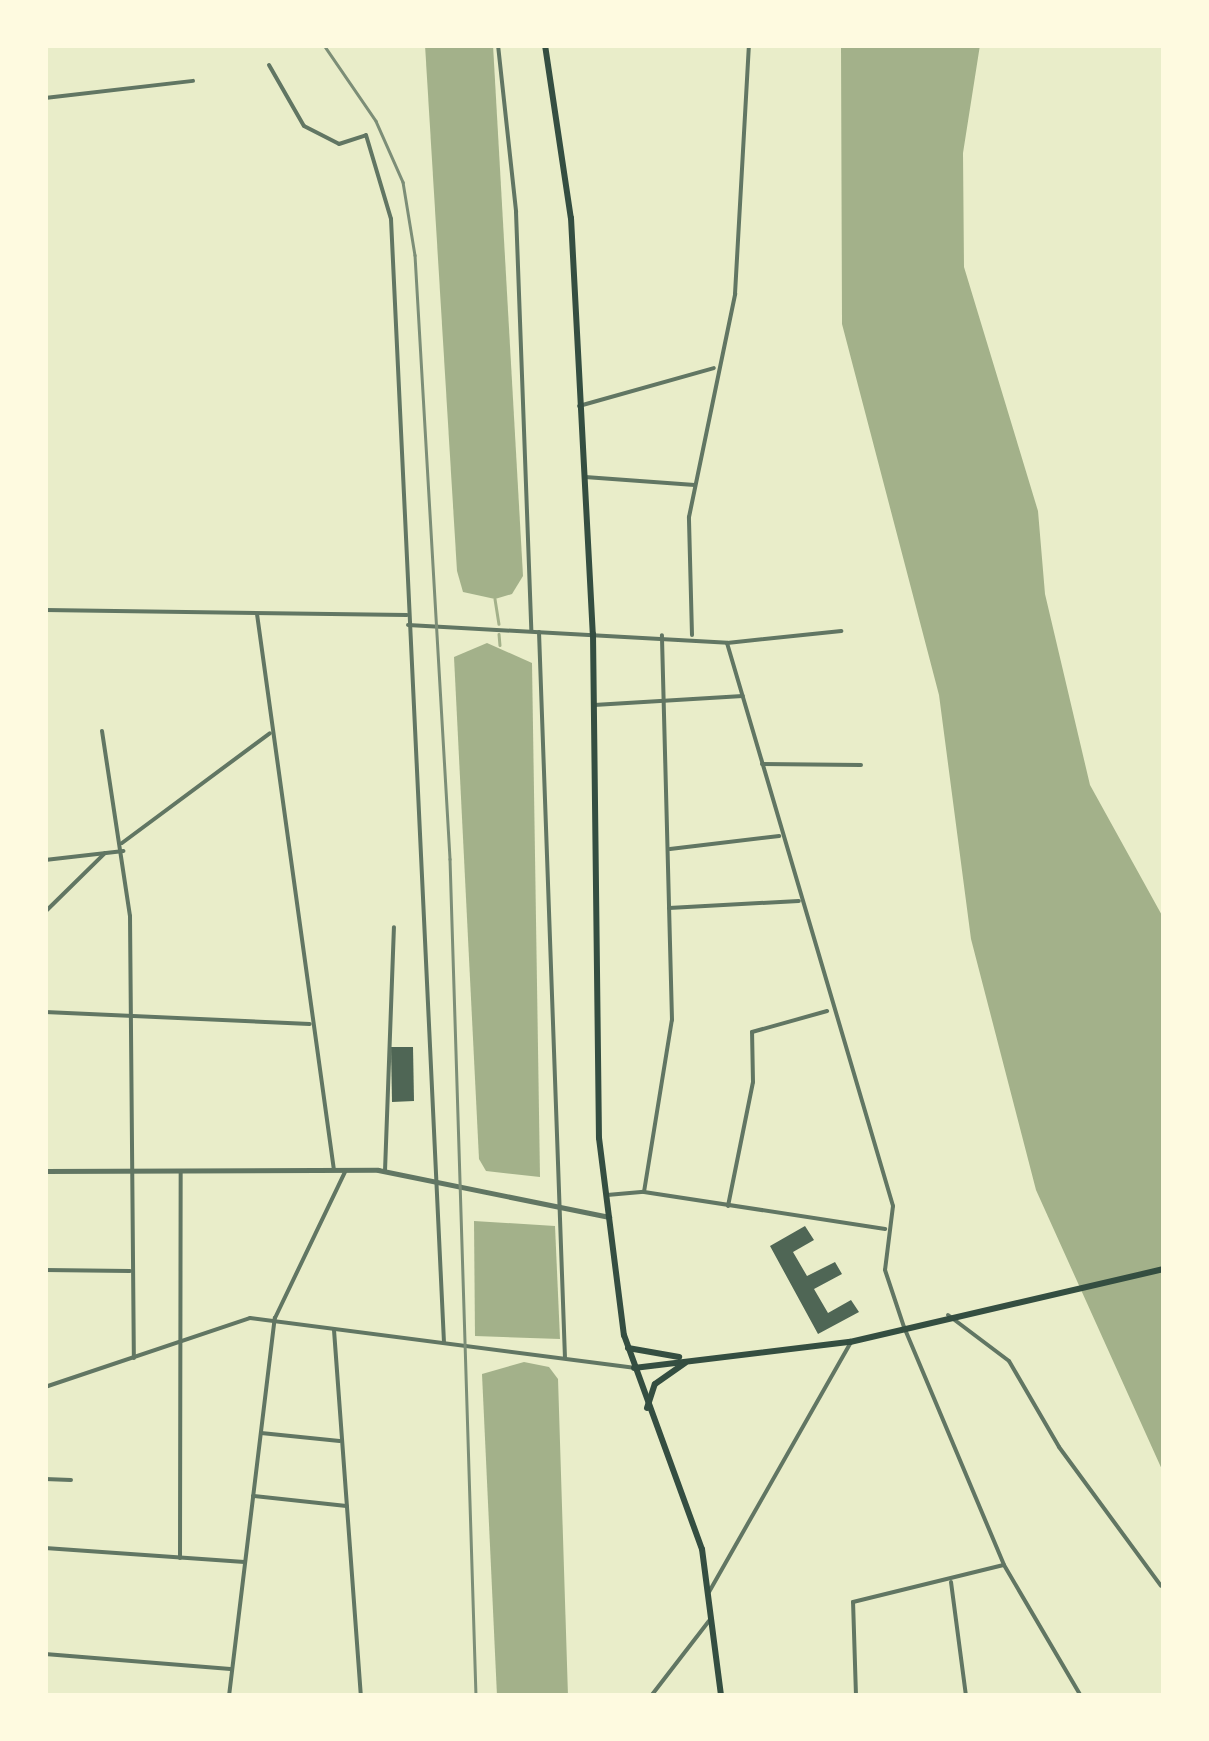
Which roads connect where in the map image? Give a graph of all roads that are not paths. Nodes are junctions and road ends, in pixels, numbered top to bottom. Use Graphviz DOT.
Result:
graph roads {
  1 [pos="498,45"];
  2 [pos="546,45"];
  3 [pos="749,45"];
  4 [pos="269,65"];
  5 [pos="193,81"];
  6 [pos="45,98"];
  7 [pos="714,368"];
  8 [pos="579,406"];
  9 [pos="584,477"];
  10 [pos="695,486"];
  11 [pos="45,610"];
  12 [pos="257,614"];
  13 [pos="407,615"];
  14 [pos="408,625"];
  15 [pos="531,631"];
  16 [pos="841,631"];
  17 [pos="539,632"];
  18 [pos="594,634"];
  19 [pos="662,635"];
  20 [pos="692,635"];
  21 [pos="727,642"];
  22 [pos="743,696"];
  23 [pos="665,702"];
  24 [pos="594,705"];
  25 [pos="102,731"];
  26 [pos="272,732"];
  27 [pos="762,764"];
  28 [pos="861,765"];
  29 [pos="779,836"];
  30 [pos="122,843"];
  31 [pos="668,848"];
  32 [pos="123,851"];
  33 [pos="105,853"];
  34 [pos="45,860"];
  35 [pos="799,901"];
  36 [pos="669,908"];
  37 [pos="45,912"];
  38 [pos="394,927"];
  39 [pos="829,1010"];
  40 [pos="45,1012"];
  41 [pos="131,1016"];
  42 [pos="311,1024"];
  43 [pos="181,1170"];
  44 [pos="334,1170"];
  45 [pos="346,1170"];
  46 [pos="45,1171"];
  47 [pos="128,1171"];
  48 [pos="384,1171"];
  49 [pos="435,1176"];
  50 [pos="644,1192"];
  51 [pos="606,1195"];
  52 [pos="728,1206"];
  53 [pos="559,1211"];
  54 [pos="609,1216"];
  55 [pos="884,1228"];
  56 [pos="1164,1269"];
  57 [pos="45,1270"];
  58 [pos="132,1271"];
  59 [pos="948,1315"];
  60 [pos="275,1318"];
  61 [pos="904,1327"];
  62 [pos="334,1330"];
  63 [pos="185,1340"];
  64 [pos="850,1342"];
  65 [pos="444,1343"];
  66 [pos="628,1348"];
  67 [pos="134,1358"];
  68 [pos="565,1358"];
  69 [pos="695,1358"];
  70 [pos="634,1368"];
  71 [pos="45,1387"];
  72 [pos="647,1409"];
  73 [pos="262,1433"];
  74 [pos="340,1441"];
  75 [pos="45,1480"];
  76 [pos="71,1480"];
  77 [pos="253,1496"];
  78 [pos="346,1506"];
  79 [pos="45,1548"];
  80 [pos="180,1558"];
  81 [pos="244,1562"];
  82 [pos="1004,1565"];
  83 [pos="952,1582"];
  84 [pos="1161,1586"];
  85 [pos="710,1592"];
  86 [pos="712,1617"];
  87 [pos="45,1654"];
  88 [pos="230,1669"];
  89 [pos="229,1696"];
  90 [pos="361,1696"];
  91 [pos="651,1696"];
  92 [pos="721,1696"];
  93 [pos="856,1696"];
  94 [pos="966,1696"];
  95 [pos="1081,1696"];
  1 -- 15 [label="street"];
  2 -- 8 [label="highway"];
  3 -- 7 [label="street"];
  4 -- 13 [label="street"];
  5 -- 6 [label="street"];
  7 -- 8 [label="street"];
  7 -- 10 [label="street"];
  8 -- 9 [label="highway"];
  9 -- 10 [label="street"];
  9 -- 18 [label="highway"];
  10 -- 20 [label="street"];
  11 -- 12 [label="street"];
  12 -- 13 [label="street"];
  12 -- 26 [label="street"];
  13 -- 14 [label="street"];
  14 -- 15 [label="street"];
  14 -- 49 [label="street"];
  15 -- 17 [label="street"];
  16 -- 21 [label="street"];
  17 -- 18 [label="street"];
  17 -- 53 [label="street"];
  18 -- 19 [label="street"];
  18 -- 24 [label="highway"];
  19 -- 20 [label="street"];
  19 -- 23 [label="street"];
  20 -- 21 [label="street"];
  21 -- 22 [label="street"];
  22 -- 23 [label="street"];
  22 -- 27 [label="street"];
  23 -- 24 [label="street"];
  23 -- 31 [label="street"];
  24 -- 51 [label="highway"];
  25 -- 30 [label="street"];
  26 -- 30 [label="street"];
  26 -- 42 [label="street"];
  27 -- 28 [label="street"];
  27 -- 29 [label="street"];
  29 -- 31 [label="street"];
  29 -- 35 [label="street"];
  30 -- 32 [label="street"];
  31 -- 36 [label="street"];
  32 -- 33 [label="street"];
  32 -- 41 [label="street"];
  33 -- 34 [label="street"];
  33 -- 37 [label="street"];
  35 -- 36 [label="street"];
  35 -- 39 [label="street"];
  36 -- 50 [label="street"];
  38 -- 48 [label="street"];
  39 -- 52 [label="street"];
  39 -- 55 [label="street"];
  40 -- 41 [label="street"];
  41 -- 42 [label="street"];
  41 -- 47 [label="street"];
  42 -- 44 [label="street"];
  43 -- 44 [label="street"];
  43 -- 47 [label="street"];
  43 -- 63 [label="street"];
  44 -- 45 [label="street"];
  45 -- 48 [label="street"];
  45 -- 60 [label="street"];
  46 -- 47 [label="street"];
  47 -- 58 [label="street"];
  48 -- 49 [label="street"];
  49 -- 53 [label="street"];
  49 -- 65 [label="street"];
  50 -- 51 [label="street"];
  50 -- 52 [label="street"];
  51 -- 54 [label="highway"];
  52 -- 55 [label="street"];
  53 -- 54 [label="street"];
  53 -- 68 [label="street"];
  54 -- 66 [label="highway"];
  55 -- 61 [label="street"];
  56 -- 59 [label="highway"];
  57 -- 58 [label="street"];
  58 -- 67 [label="street"];
  59 -- 61 [label="highway"];
  59 -- 84 [label="street"];
  60 -- 62 [label="street"];
  60 -- 63 [label="street"];
  60 -- 73 [label="street"];
  61 -- 64 [label="highway"];
  61 -- 82 [label="street"];
  62 -- 65 [label="street"];
  62 -- 74 [label="street"];
  63 -- 67 [label="street"];
  63 -- 80 [label="street"];
  64 -- 69 [label="highway"];
  64 -- 85 [label="street"];
  65 -- 68 [label="street"];
  66 -- 69 [label="highway"];
  66 -- 70 [label="highway"];
  67 -- 71 [label="street"];
  68 -- 70 [label="street"];
  69 -- 70 [label="highway"];
  69 -- 72 [label="highway"];
  70 -- 72 [label="highway"];
  72 -- 85 [label="highway"];
  73 -- 74 [label="street"];
  73 -- 77 [label="street"];
  74 -- 78 [label="street"];
  75 -- 76 [label="street"];
  77 -- 78 [label="street"];
  77 -- 81 [label="street"];
  78 -- 90 [label="street"];
  79 -- 80 [label="street"];
  80 -- 81 [label="street"];
  81 -- 88 [label="street"];
  82 -- 83 [label="street"];
  82 -- 95 [label="street"];
  83 -- 93 [label="street"];
  83 -- 94 [label="street"];
  85 -- 86 [label="highway"];
  86 -- 91 [label="street"];
  86 -- 92 [label="highway"];
  87 -- 88 [label="street"];
  88 -- 89 [label="street"];
}
